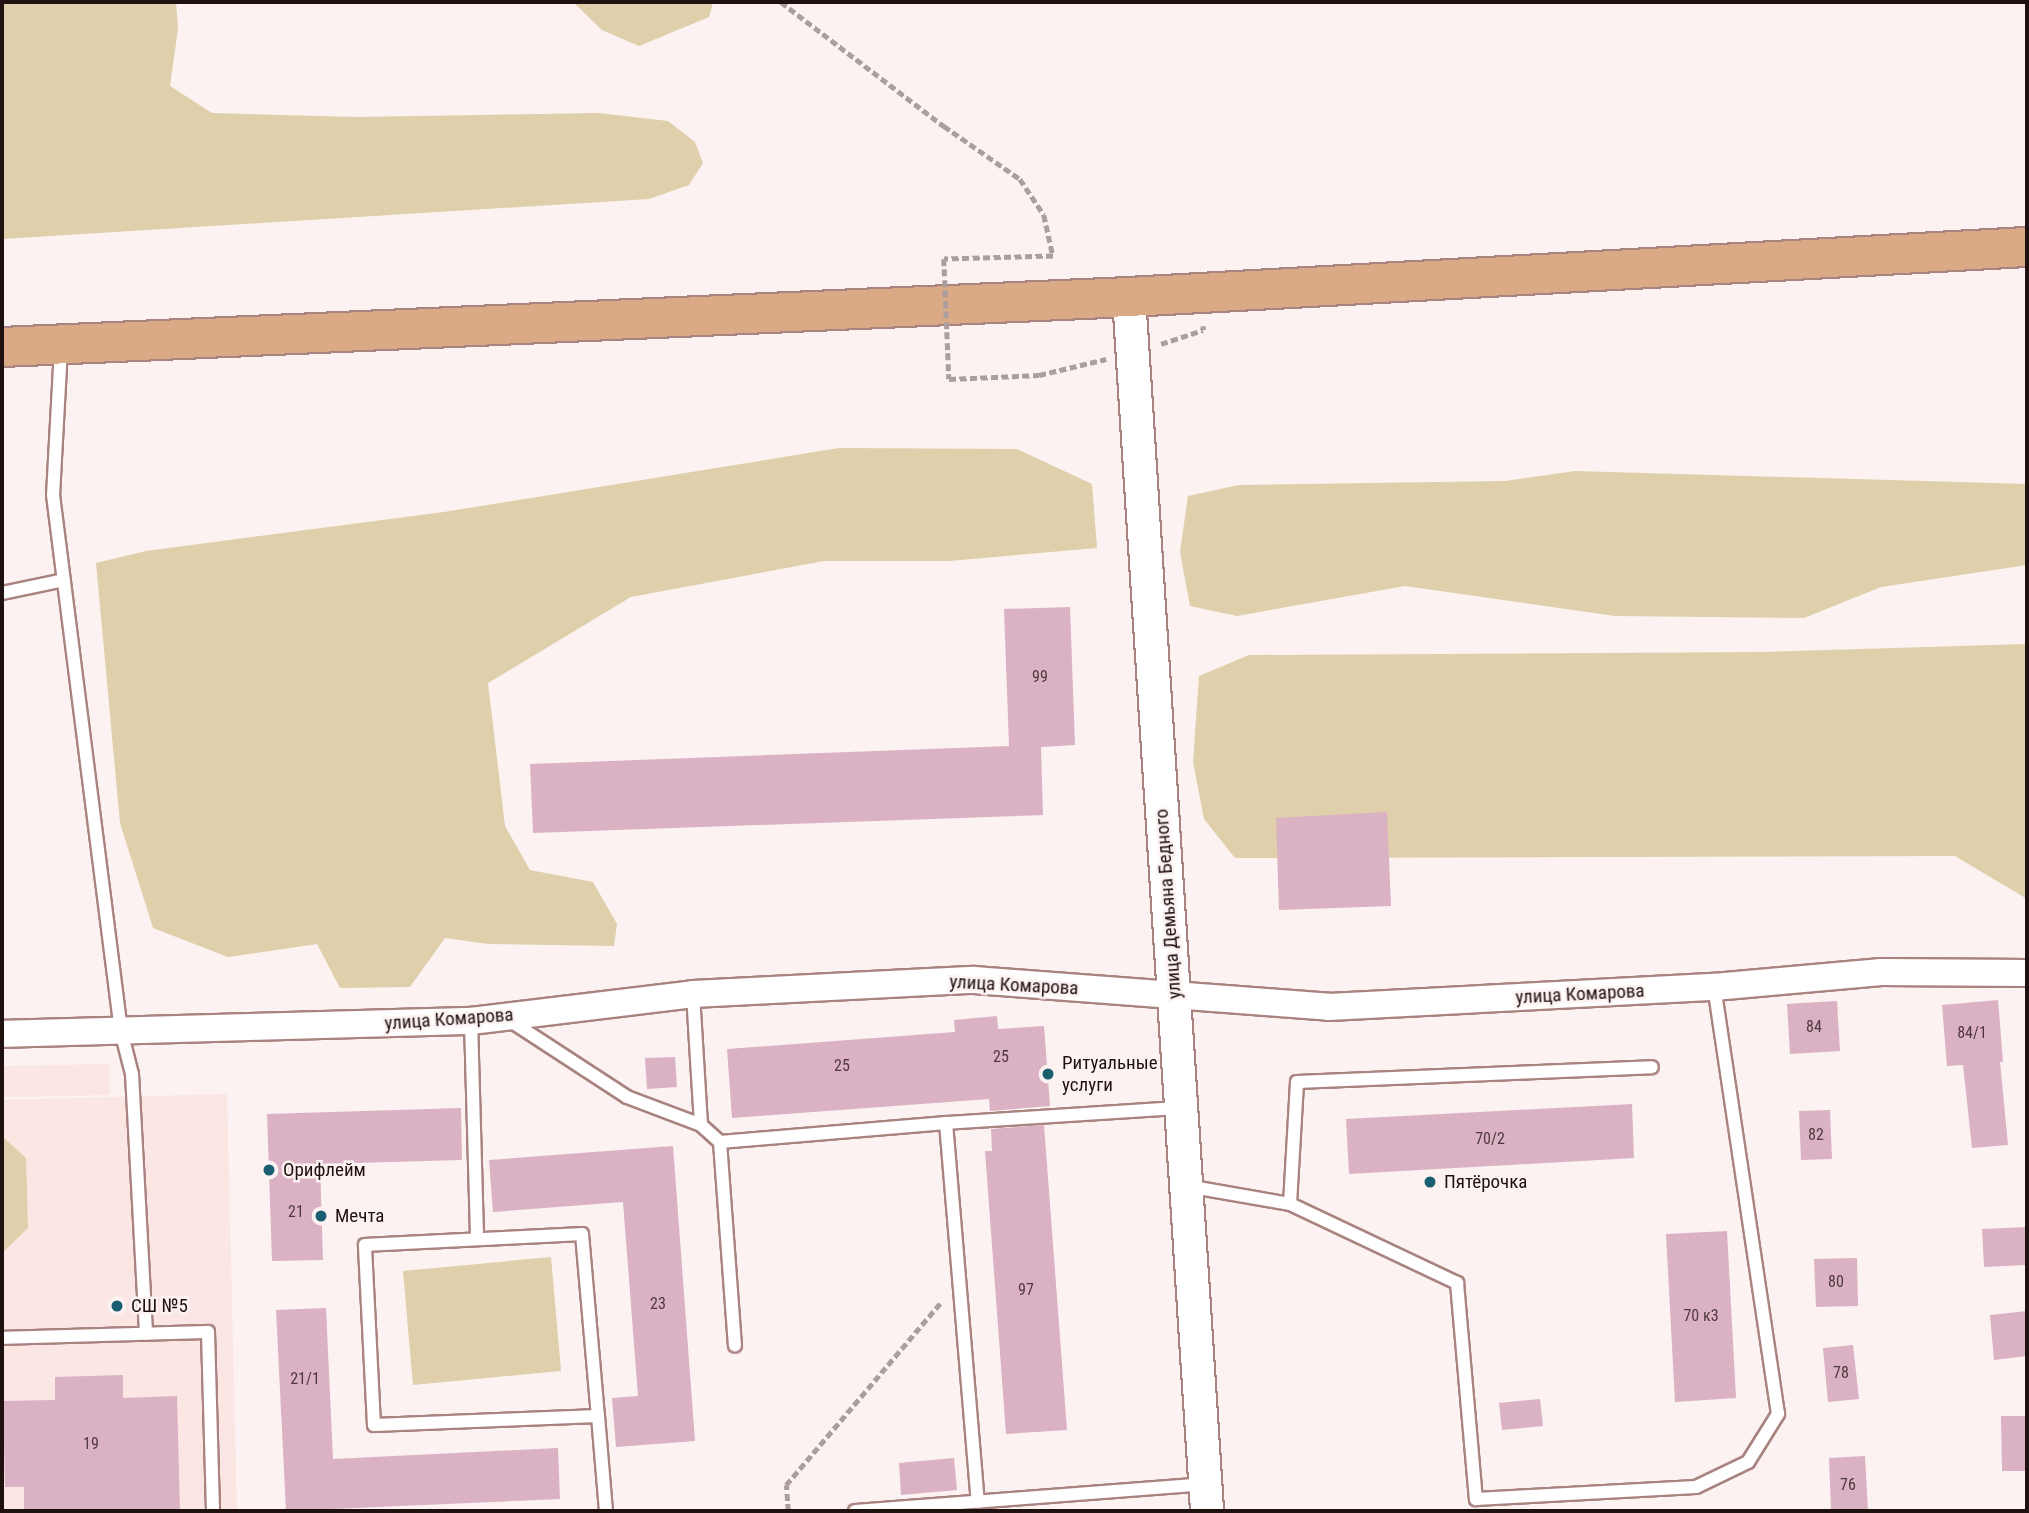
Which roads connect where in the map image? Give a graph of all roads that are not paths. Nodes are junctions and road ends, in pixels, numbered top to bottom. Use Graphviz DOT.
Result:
graph roads {
  1 [pos="2027,247"];
  2 [pos="1129,297"];
  3 [pos="62,344"];
  4 [pos="2,347"];
  5 [pos="64,580"];
  6 [pos="2,593"];
  7 [pos="2027,973"];
  8 [pos="1714,987"];
  9 [pos="693,994"];
  10 [pos="1174,995"];
  11 [pos="503,1016"];
  12 [pos="471,1021"];
  13 [pos="121,1031"];
  14 [pos="2,1034"];
  15 [pos="1652,1067"];
  16 [pos="1180,1108"];
  17 [pos="946,1123"];
  18 [pos="701,1125"];
  19 [pos="720,1142"];
  20 [pos="1186,1186"];
  21 [pos="1290,1204"];
  22 [pos="477,1239"];
  23 [pos="146,1334"];
  24 [pos="2,1338"];
  25 [pos="735,1345"];
  26 [pos="598,1416"];
  27 [pos="1205,1498"];
  28 [pos="978,1502"];
  29 [pos="1475,1505"];
  30 [pos="213,1511"];
  31 [pos="606,1511"];
  32 [pos="855,1511"];
  1 -- 2 [label="main road"];
  2 -- 3 [label="main road"];
  2 -- 10 [label="street, улица Демьяна Бедного"];
  3 -- 4 [label="main road"];
  3 -- 5 [label="lane"];
  5 -- 6 [label="lane"];
  5 -- 13 [label="lane"];
  7 -- 8 [label="street, улица Комарова"];
  8 -- 10 [label="street, улица Комарова"];
  8 -- 29 [label="lane"];
  9 -- 10 [label="street, улица Комарова"];
  9 -- 11 [label="street, улица Комарова"];
  9 -- 18 [label="lane"];
  10 -- 16 [label="street, улица Демьяна Бедного"];
  11 -- 12 [label="street, улица Комарова"];
  11 -- 18 [label="lane"];
  12 -- 13 [label="street, улица Комарова"];
  12 -- 22 [label="lane"];
  13 -- 14 [label="street, улица Комарова"];
  13 -- 23 [label="lane"];
  15 -- 21 [label="lane"];
  16 -- 17 [label="lane"];
  16 -- 20 [label="street, улица Демьяна Бедного"];
  17 -- 19 [label="lane"];
  17 -- 28 [label="lane"];
  18 -- 19 [label="lane"];
  19 -- 25 [label="lane"];
  20 -- 21 [label="lane"];
  20 -- 27 [label="street, улица Демьяна Бедного"];
  21 -- 29 [label="lane"];
  22 -- 26 [label="lane"];
  22 -- 26 [label="lane"];
  23 -- 24 [label="lane"];
  23 -- 30 [label="lane"];
  26 -- 31 [label="lane"];
  27 -- 28 [label="lane"];
  28 -- 32 [label="lane"];
}
